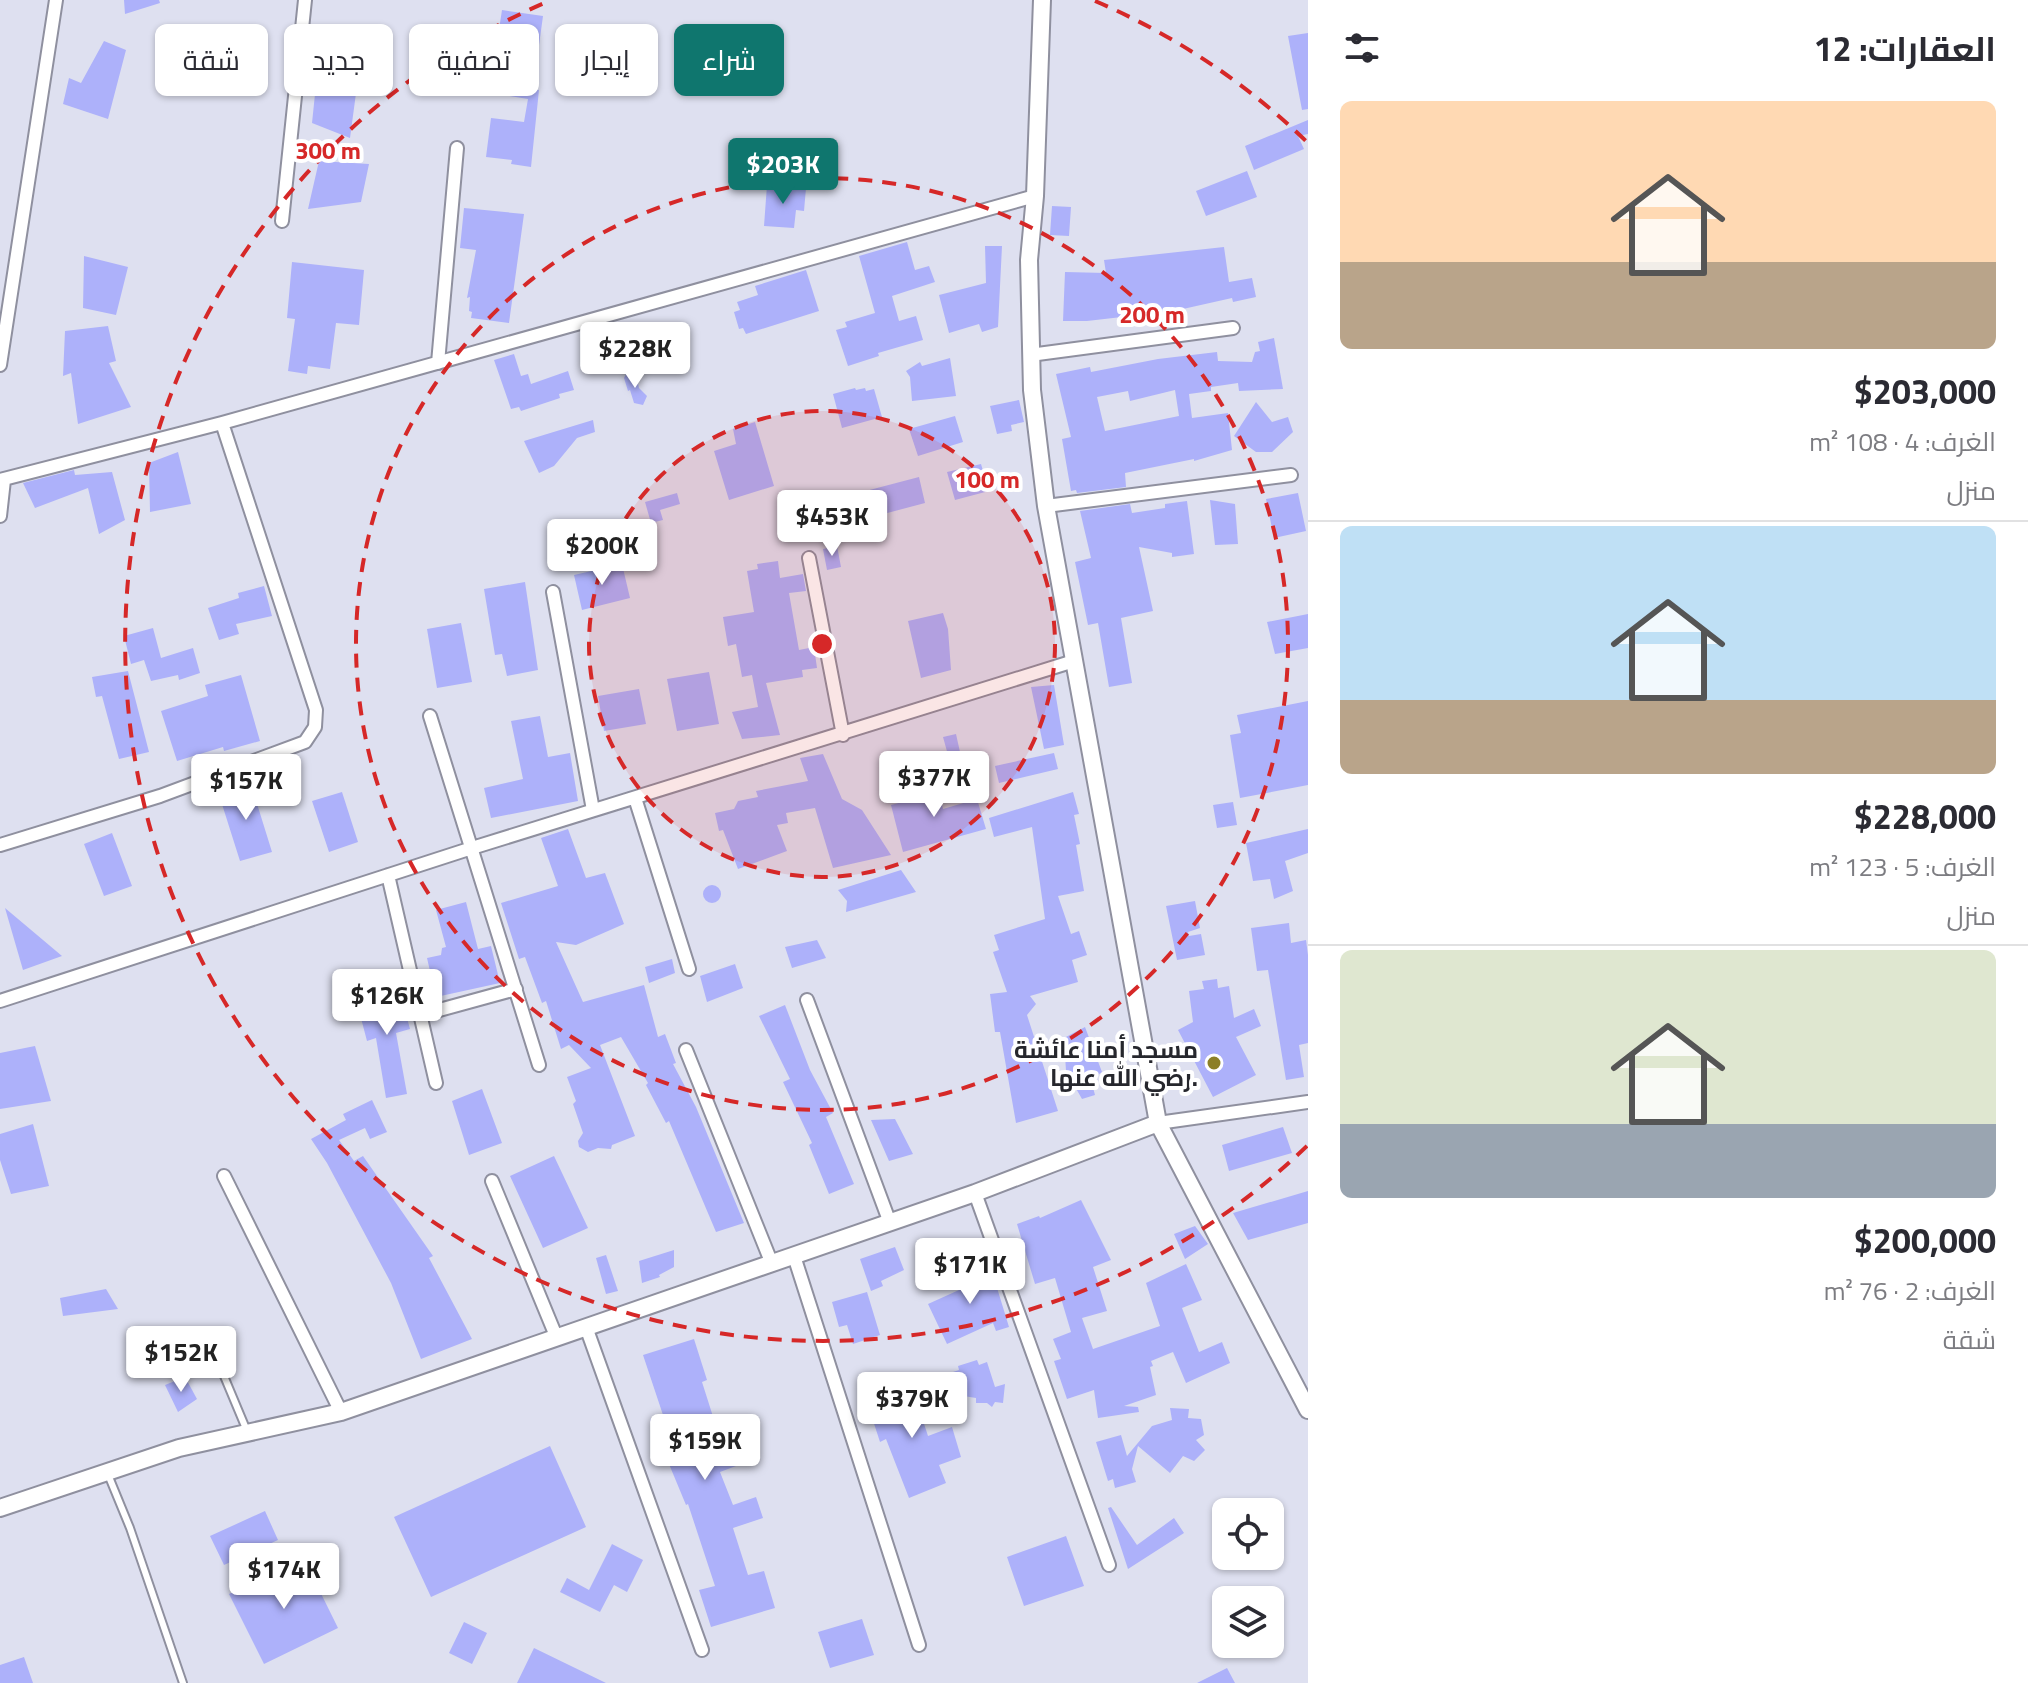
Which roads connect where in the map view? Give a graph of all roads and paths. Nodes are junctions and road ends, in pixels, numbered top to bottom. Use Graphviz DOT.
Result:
graph roads {
  1 [pos="56,0"];
  2 [pos="305,0"];
  3 [pos="1042,0"];
  4 [pos="457,148"];
  5 [pos="1035,196"];
  6 [pos="282,221"];
  7 [pos="1233,328"];
  8 [pos="1030,355"];
  9 [pos="438,363"];
  10 [pos="0,365"];
  11 [pos="222,423"];
  12 [pos="1291,475"];
  13 [pos="2,480"];
  14 [pos="1046,506"];
  15 [pos="0,516"];
  16 [pos="809,558"];
  17 [pos="553,592"];
  18 [pos="1074,661"];
  19 [pos="430,716"];
  20 [pos="843,735"];
  21 [pos="635,798"];
  22 [pos="593,810"];
  23 [pos="0,845"];
  24 [pos="472,848"];
  25 [pos="388,875"];
  26 [pos="689,969"];
  27 [pos="516,989"];
  28 [pos="807,1000"];
  29 [pos="0,1001"];
  30 [pos="421,1015"];
  31 [pos="686,1050"];
  32 [pos="539,1065"];
  33 [pos="436,1083"];
  34 [pos="1308,1102"];
  35 [pos="1158,1123"];
  36 [pos="224,1176"];
  37 [pos="492,1181"];
  38 [pos="975,1193"];
  39 [pos="890,1223"];
  40 [pos="794,1256"];
  41 [pos="772,1264"];
  42 [pos="586,1327"];
  43 [pos="206,1333"];
  44 [pos="556,1336"];
  45 [pos="1308,1410"];
  46 [pos="341,1412"];
  47 [pos="247,1431"];
  48 [pos="106,1471"];
  49 [pos="0,1508"];
  50 [pos="1109,1565"];
  51 [pos="919,1645"];
  52 [pos="702,1650"];
  53 [pos="183,1683"];
  1 -- 10 [label="street"];
  2 -- 6 [label="street"];
  3 -- 5 [label="main road"];
  4 -- 9 [label="street"];
  5 -- 8 [label="main road"];
  5 -- 9 [label="street"];
  7 -- 8 [label="street"];
  8 -- 14 [label="main road"];
  9 -- 11 [label="street"];
  11 -- 13 [label="street"];
  11 -- 23 [label="street"];
  12 -- 14 [label="street"];
  13 -- 15 [label="street"];
  14 -- 18 [label="main road"];
  16 -- 20 [label="street"];
  17 -- 22 [label="street"];
  18 -- 20 [label="street"];
  18 -- 35 [label="main road"];
  19 -- 24 [label="street"];
  20 -- 21 [label="street"];
  21 -- 22 [label="street"];
  21 -- 26 [label="street"];
  22 -- 24 [label="street"];
  24 -- 25 [label="street"];
  24 -- 27 [label="street"];
  25 -- 29 [label="street"];
  25 -- 30 [label="street"];
  27 -- 30 [label="street"];
  27 -- 32 [label="street"];
  28 -- 39 [label="street"];
  30 -- 33 [label="street"];
  31 -- 41 [label="street"];
  34 -- 35 [label="street"];
  35 -- 38 [label="main road"];
  35 -- 45 [label="main road"];
  36 -- 46 [label="street"];
  37 -- 44 [label="street"];
  38 -- 39 [label="main road"];
  38 -- 50 [label="street"];
  39 -- 40 [label="main road"];
  40 -- 41 [label="main road"];
  40 -- 51 [label="street"];
  41 -- 42 [label="main road"];
  42 -- 44 [label="main road"];
  42 -- 52 [label="street"];
  43 -- 47 [label="lane"];
  44 -- 46 [label="main road"];
  46 -- 47 [label="main road"];
  47 -- 48 [label="main road"];
  48 -- 49 [label="main road"];
  48 -- 53 [label="lane"];
}
